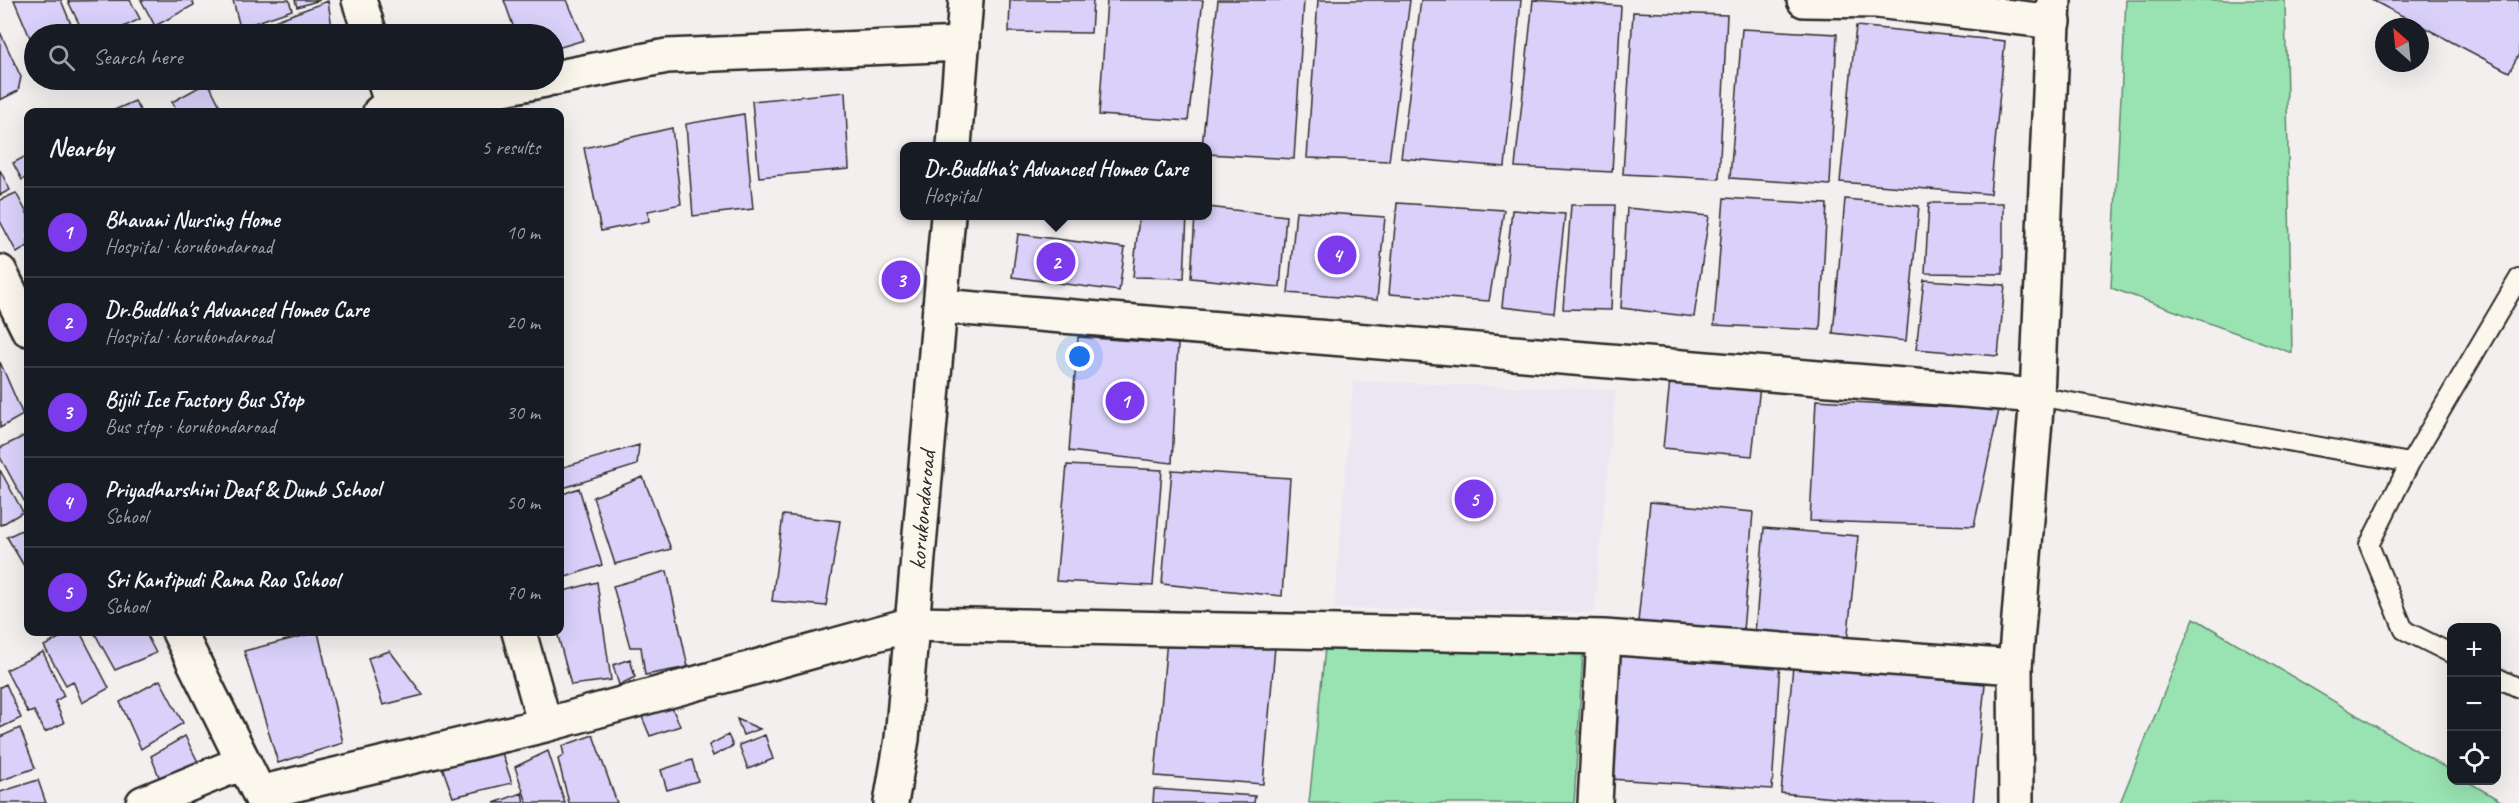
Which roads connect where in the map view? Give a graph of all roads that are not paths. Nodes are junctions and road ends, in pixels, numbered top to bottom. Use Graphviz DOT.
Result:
graph roads {
  1 [pos="359,0"];
  2 [pos="966,0"];
  3 [pos="1804,0"];
  4 [pos="2054,11"];
  5 [pos="367,24"];
  6 [pos="963,44"];
  7 [pos="564,76"];
  8 [pos="477,90"];
  9 [pos="388,103"];
  10 [pos="954,142"];
  11 [pos="948,220"];
  12 [pos="2519,278"];
  13 [pos="9,280"];
  14 [pos="940,306"];
  15 [pos="24,319"];
  16 [pos="2037,396"];
  17 [pos="2410,463"];
  18 [pos="912,624"];
  19 [pos="181,636"];
  20 [pos="520,636"];
  21 [pos="1604,637"];
  22 [pos="2447,652"];
  23 [pos="2015,667"];
  24 [pos="2498,677"];
  25 [pos="2519,688"];
  26 [pos="545,725"];
  27 [pos="244,762"];
  28 [pos="261,798"];
  29 [pos="143,803"];
  30 [pos="891,803"];
  31 [pos="1594,803"];
  32 [pos="2016,803"];
  1 -- 5 [label="street"];
  2 -- 6 [label="street"];
  3 -- 4 [label="street"];
  4 -- 16 [label="street"];
  6 -- 7 [label="street"];
  6 -- 10 [label="street"];
  8 -- 9 [label="street"];
  11 -- 14 [label="street, korukondaroad"];
  12 -- 17 [label="lane"];
  13 -- 15 [label="street"];
  14 -- 16 [label="street"];
  14 -- 18 [label="street, korukondaroad"];
  16 -- 17 [label="lane"];
  16 -- 23 [label="street"];
  17 -- 22 [label="lane"];
  18 -- 21 [label="street"];
  18 -- 26 [label="street"];
  18 -- 30 [label="street, korukondaroad"];
  19 -- 27 [label="street"];
  20 -- 26 [label="street"];
  21 -- 23 [label="street"];
  21 -- 31 [label="street"];
  23 -- 32 [label="street"];
  24 -- 25 [label="lane"];
  26 -- 28 [label="street"];
  27 -- 28 [label="street"];
  27 -- 29 [label="street"];
}
